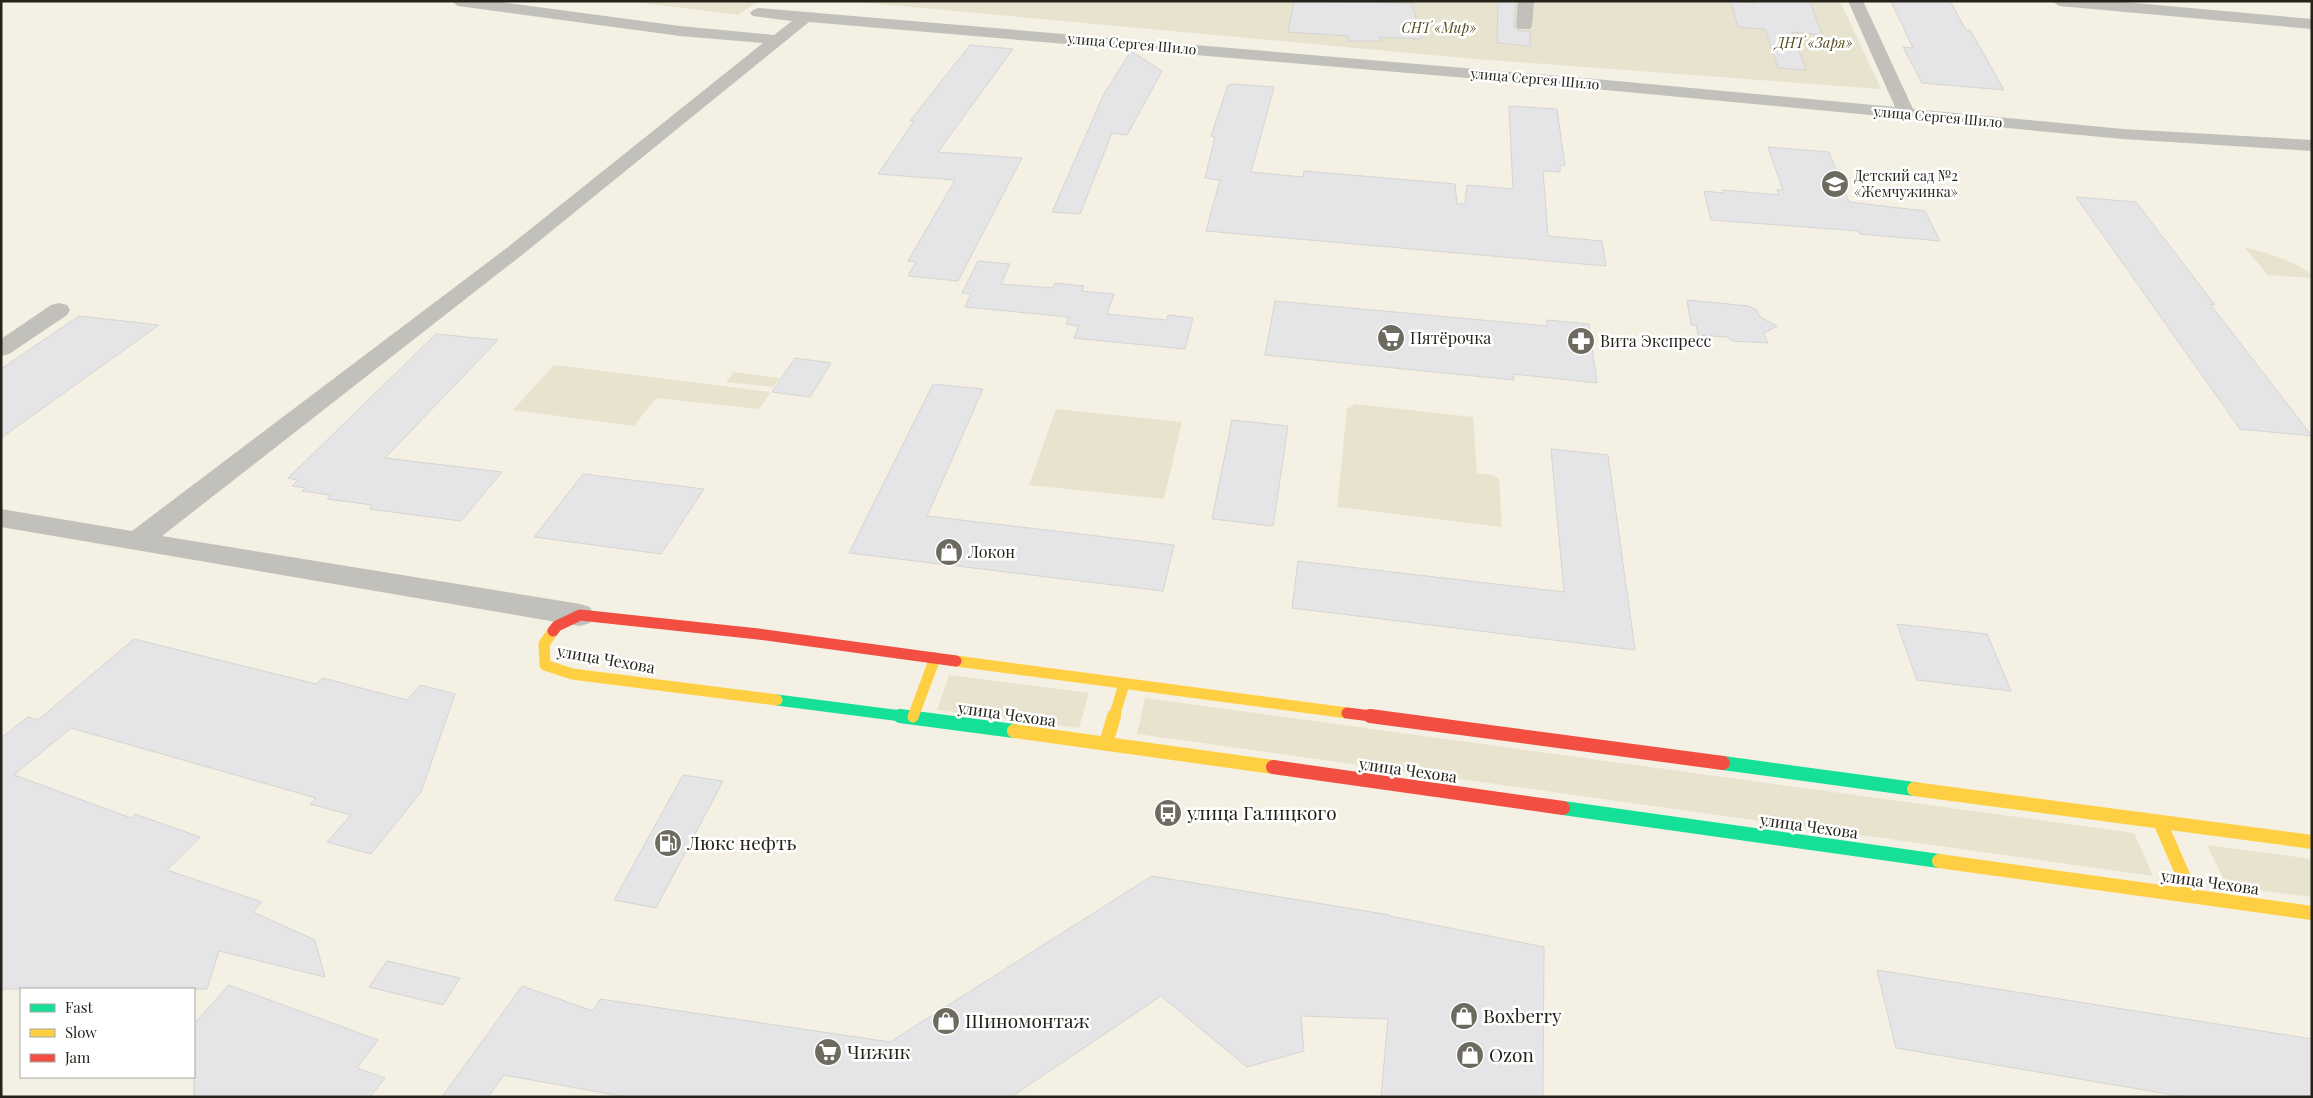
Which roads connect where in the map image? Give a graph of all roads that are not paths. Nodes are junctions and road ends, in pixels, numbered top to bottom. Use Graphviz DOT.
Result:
graph roads {
  1 [pos="458,1"];
  2 [pos="772,1"];
  3 [pos="1526,1"];
  4 [pos="1856,1"];
  5 [pos="2059,1"];
  6 [pos="758,13"];
  7 [pos="806,17"];
  8 [pos="2312,24"];
  9 [pos="1524,26"];
  10 [pos="680,30"];
  11 [pos="778,40"];
  12 [pos="1907,114"];
  13 [pos="2312,146"];
  14 [pos="59,310"];
  15 [pos="1,349"];
  16 [pos="1,518"];
  17 [pos="137,541"];
  18 [pos="580,615"];
  19 [pos="936,658"];
  20 [pos="1124,684"];
  21 [pos="913,717"];
  22 [pos="1106,744"];
  23 [pos="2160,822"];
  24 [pos="2312,842"];
  25 [pos="2192,896"];
  26 [pos="2312,913"];
  1 -- 10 [label="street"];
  2 -- 6 [label="street"];
  3 -- 9 [label="street"];
  4 -- 12 [label="street"];
  5 -- 8 [label="street"];
  6 -- 7 [label="street, улица Сергея Шило"];
  6 -- 10 [label="street"];
  7 -- 11 [label="street"];
  7 -- 12 [label="street, улица Сергея Шило"];
  10 -- 11 [label="street"];
  11 -- 17 [label="street"];
  12 -- 13 [label="street, улица Сергея Шило"];
  14 -- 15 [label="street"];
  16 -- 17 [label="street"];
  17 -- 18 [label="street"];
  18 -- 19 [label="street"];
  18 -- 21 [label="street, улица Чехова"];
  19 -- 20 [label="street"];
  19 -- 21 [label="street"];
  20 -- 22 [label="street"];
  20 -- 23 [label="street"];
  21 -- 22 [label="street, улица Чехова"];
  22 -- 25 [label="street, улица Чехова"];
  23 -- 24 [label="street"];
  23 -- 25 [label="street"];
  25 -- 26 [label="street, улица Чехова"];
}
